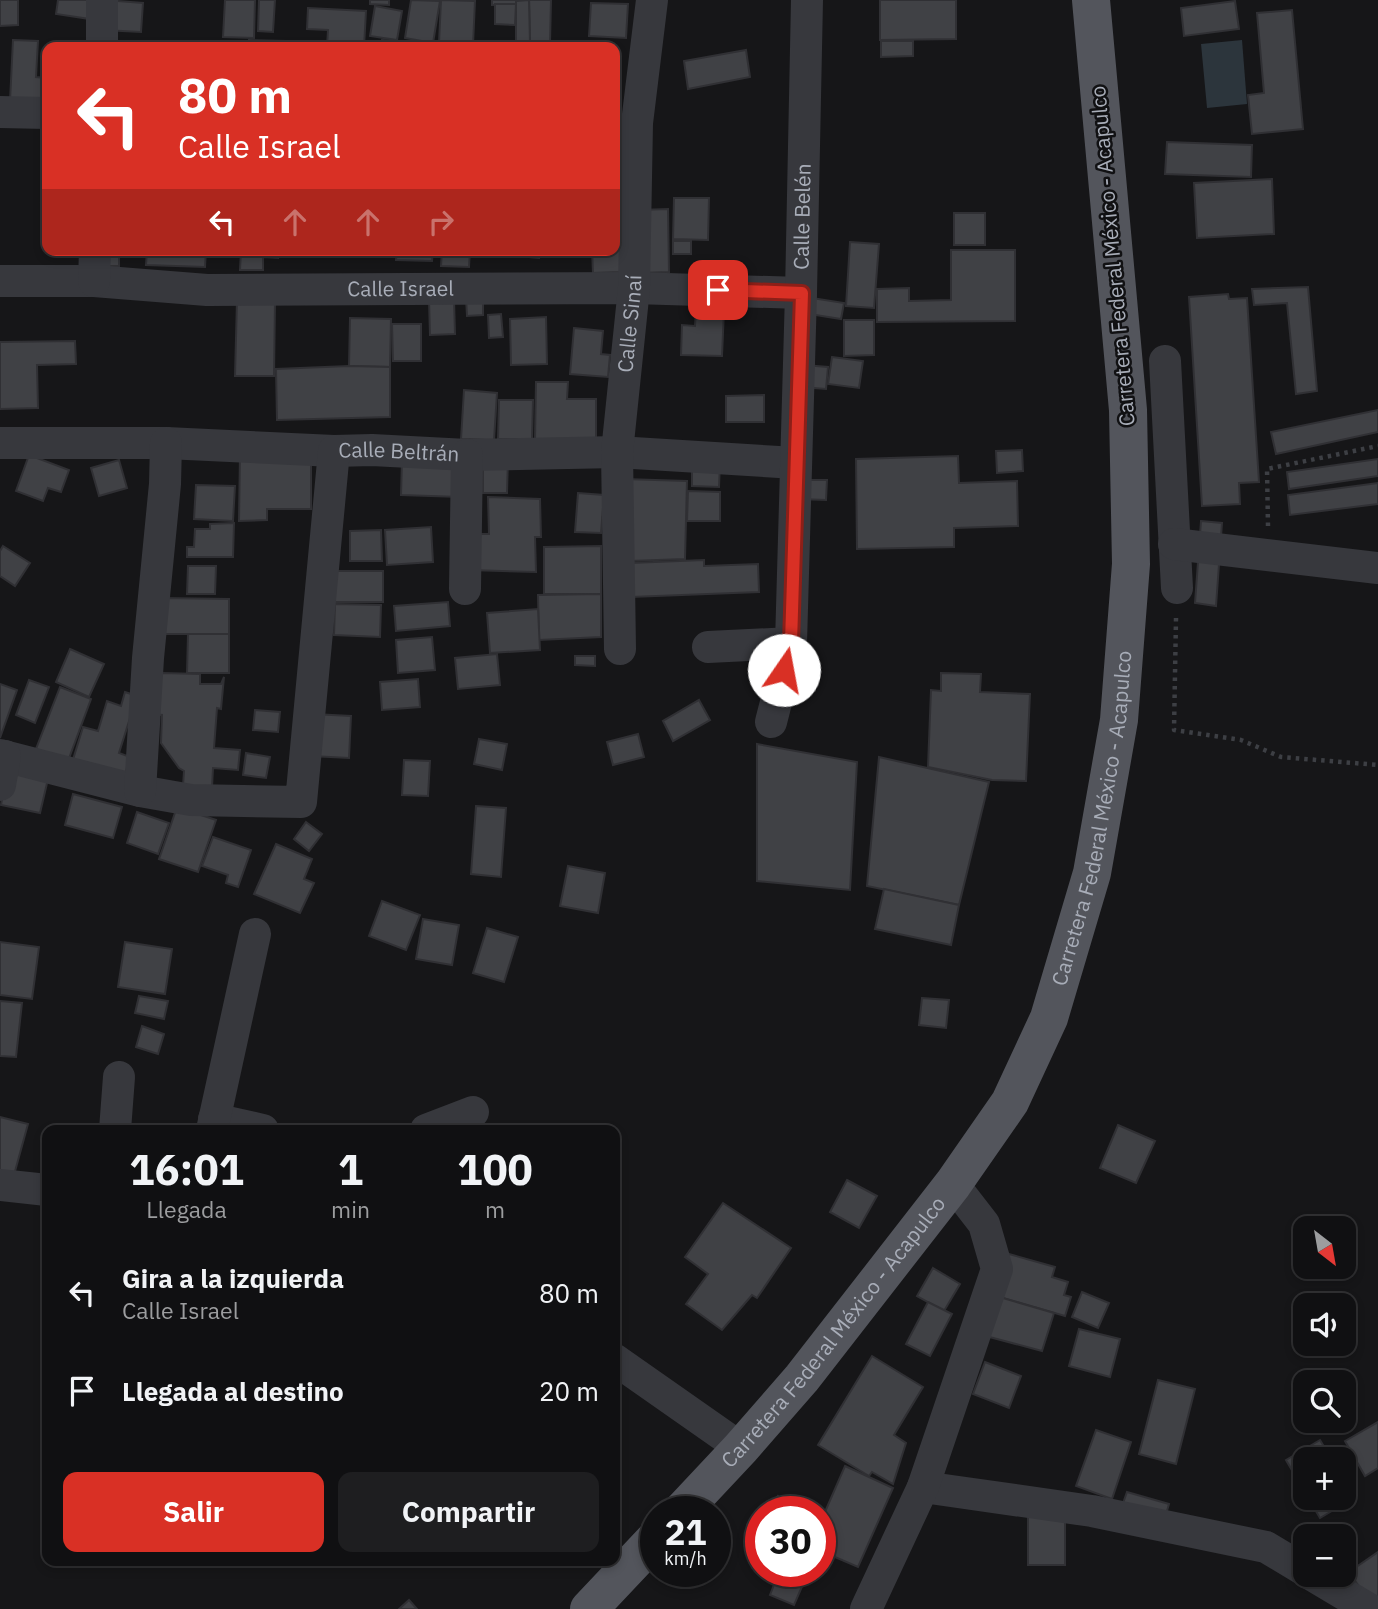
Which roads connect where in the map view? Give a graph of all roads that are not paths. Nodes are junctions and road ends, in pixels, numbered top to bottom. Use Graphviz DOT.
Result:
graph roads {
  1 [pos="102,0"];
  2 [pos="652,0"];
  3 [pos="807,0"];
  4 [pos="1091,0"];
  5 [pos="102,42"];
  6 [pos="0,112"];
  7 [pos="42,113"];
  8 [pos="625,122"];
  9 [pos="95,265"];
  10 [pos="0,281"];
  11 [pos="634,288"];
  12 [pos="802,293"];
  13 [pos="1165,361"];
  14 [pos="0,443"];
  15 [pos="166,443"];
  16 [pos="334,451"];
  17 [pos="617,452"];
  18 [pos="467,456"];
  19 [pos="796,463"];
  20 [pos="1174,544"];
  21 [pos="1378,568"];
  22 [pos="1177,588"];
  23 [pos="465,589"];
  24 [pos="791,643"];
  25 [pos="708,647"];
  26 [pos="620,649"];
  27 [pos="771,722"];
  28 [pos="2,765"];
  29 [pos="140,791"];
  30 [pos="255,934"];
  31 [pos="120,1077"];
  32 [pos="473,1112"];
  33 [pos="115,1125"];
  34 [pos="213,1125"];
  35 [pos="439,1125"];
  36 [pos="953,1184"];
  37 [pos="0,1185"];
  38 [pos="42,1189"];
  39 [pos="620,1363"];
  40 [pos="741,1448"];
  41 [pos="923,1487"];
  42 [pos="696,1496"];
  43 [pos="640,1555"];
  44 [pos="1293,1563"];
  45 [pos="1332,1587"];
  46 [pos="589,1609"];
  47 [pos="866,1609"];
  48 [pos="1369,1609"];
  1 -- 5 [label="street"];
  2 -- 8 [label="street, Calle Sinaí"];
  3 -- 12 [label="street, Calle Belén"];
  4 -- 36 [label="main road, Carretera Federal México - Acapulco"];
  6 -- 7 [label="street"];
  8 -- 11 [label="street, Calle Sinaí"];
  9 -- 10 [label="street, Calle Israel"];
  9 -- 11 [label="street, Calle Israel"];
  11 -- 12 [label="street, Calle Israel"];
  11 -- 17 [label="street, Calle Sinaí"];
  12 -- 19 [label="street, Calle Belén"];
  13 -- 20 [label="street"];
  14 -- 15 [label="street, Calle Beltrán"];
  15 -- 16 [label="street, Calle Beltrán"];
  15 -- 29 [label="street"];
  16 -- 18 [label="street, Calle Beltrán"];
  16 -- 29 [label="street"];
  17 -- 18 [label="street, Calle Beltrán"];
  17 -- 19 [label="street, Calle Beltrán"];
  17 -- 26 [label="street, Calle Sinaí"];
  18 -- 23 [label="street"];
  19 -- 24 [label="street, Calle Belén"];
  20 -- 21 [label="street"];
  20 -- 22 [label="street"];
  24 -- 25 [label="street"];
  24 -- 27 [label="street, Calle Belén"];
  28 -- 29 [label="street"];
  30 -- 34 [label="street"];
  31 -- 33 [label="street"];
  32 -- 35 [label="street"];
  36 -- 40 [label="main road, Carretera Federal México - Acapulco"];
  36 -- 41 [label="street"];
  37 -- 38 [label="street"];
  39 -- 40 [label="street"];
  40 -- 42 [label="main road, Carretera Federal México - Acapulco"];
  41 -- 44 [label="street"];
  41 -- 47 [label="street"];
  43 -- 46 [label="main road"];
  45 -- 48 [label="street"];
}
